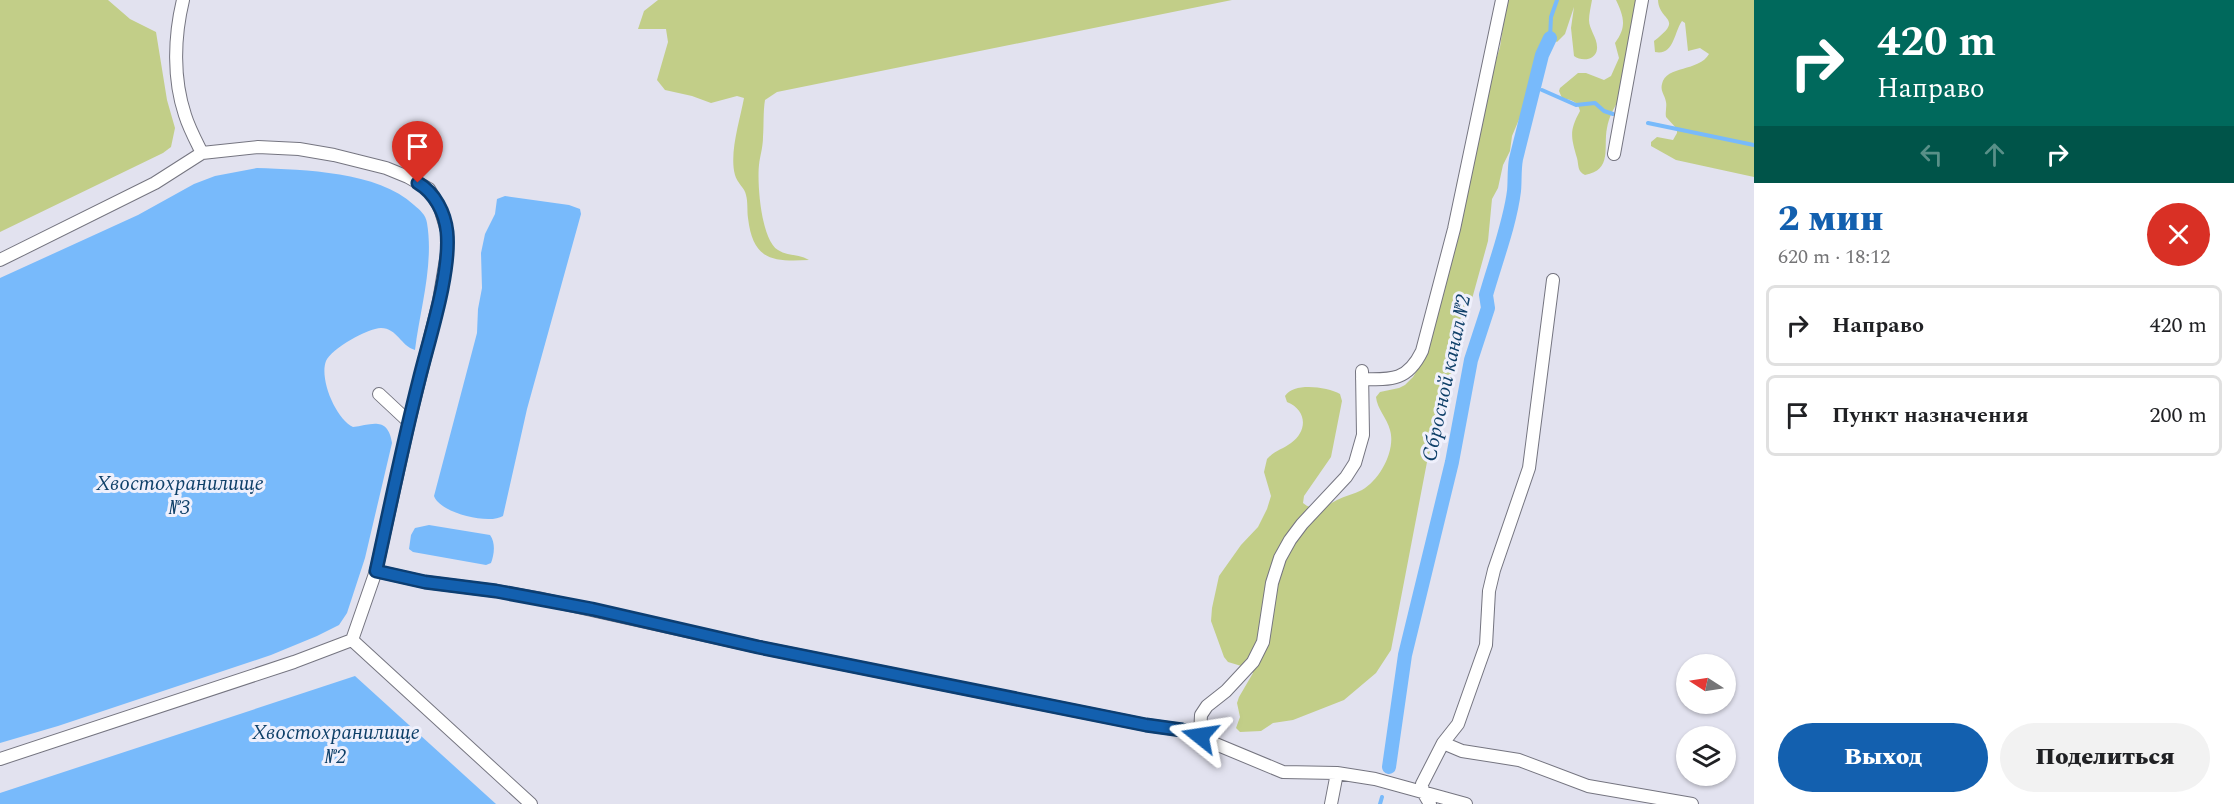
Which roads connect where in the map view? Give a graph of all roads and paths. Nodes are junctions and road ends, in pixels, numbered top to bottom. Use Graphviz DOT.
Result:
graph roads {
  1 [pos="183,0"];
  2 [pos="1502,0"];
  3 [pos="1642,0"];
  4 [pos="202,153"];
  5 [pos="1614,154"];
  6 [pos="0,260"];
  7 [pos="1553,280"];
  8 [pos="379,394"];
  9 [pos="409,422"];
  10 [pos="376,571"];
  11 [pos="352,640"];
  12 [pos="1200,736"];
  13 [pos="1443,743"];
  14 [pos="0,759"];
  15 [pos="1337,773"];
  16 [pos="1423,792"];
  17 [pos="531,804"];
  18 [pos="1331,804"];
  19 [pos="1430,804"];
  20 [pos="1466,804"];
  21 [pos="1692,804"];
  1 -- 4 [label="lane"];
  2 -- 12 [label="lane"];
  3 -- 5 [label="lane"];
  4 -- 6 [label="lane"];
  4 -- 9 [label="lane"];
  7 -- 13 [label="lane"];
  8 -- 9 [label="lane"];
  9 -- 10 [label="lane"];
  10 -- 11 [label="lane"];
  10 -- 12 [label="lane"];
  11 -- 14 [label="lane"];
  11 -- 17 [label="lane"];
  12 -- 15 [label="lane"];
  13 -- 16 [label="lane"];
  13 -- 21 [label="lane"];
  15 -- 16 [label="lane"];
  15 -- 18 [label="lane"];
  16 -- 19 [label="lane"];
  16 -- 20 [label="lane"];
}
